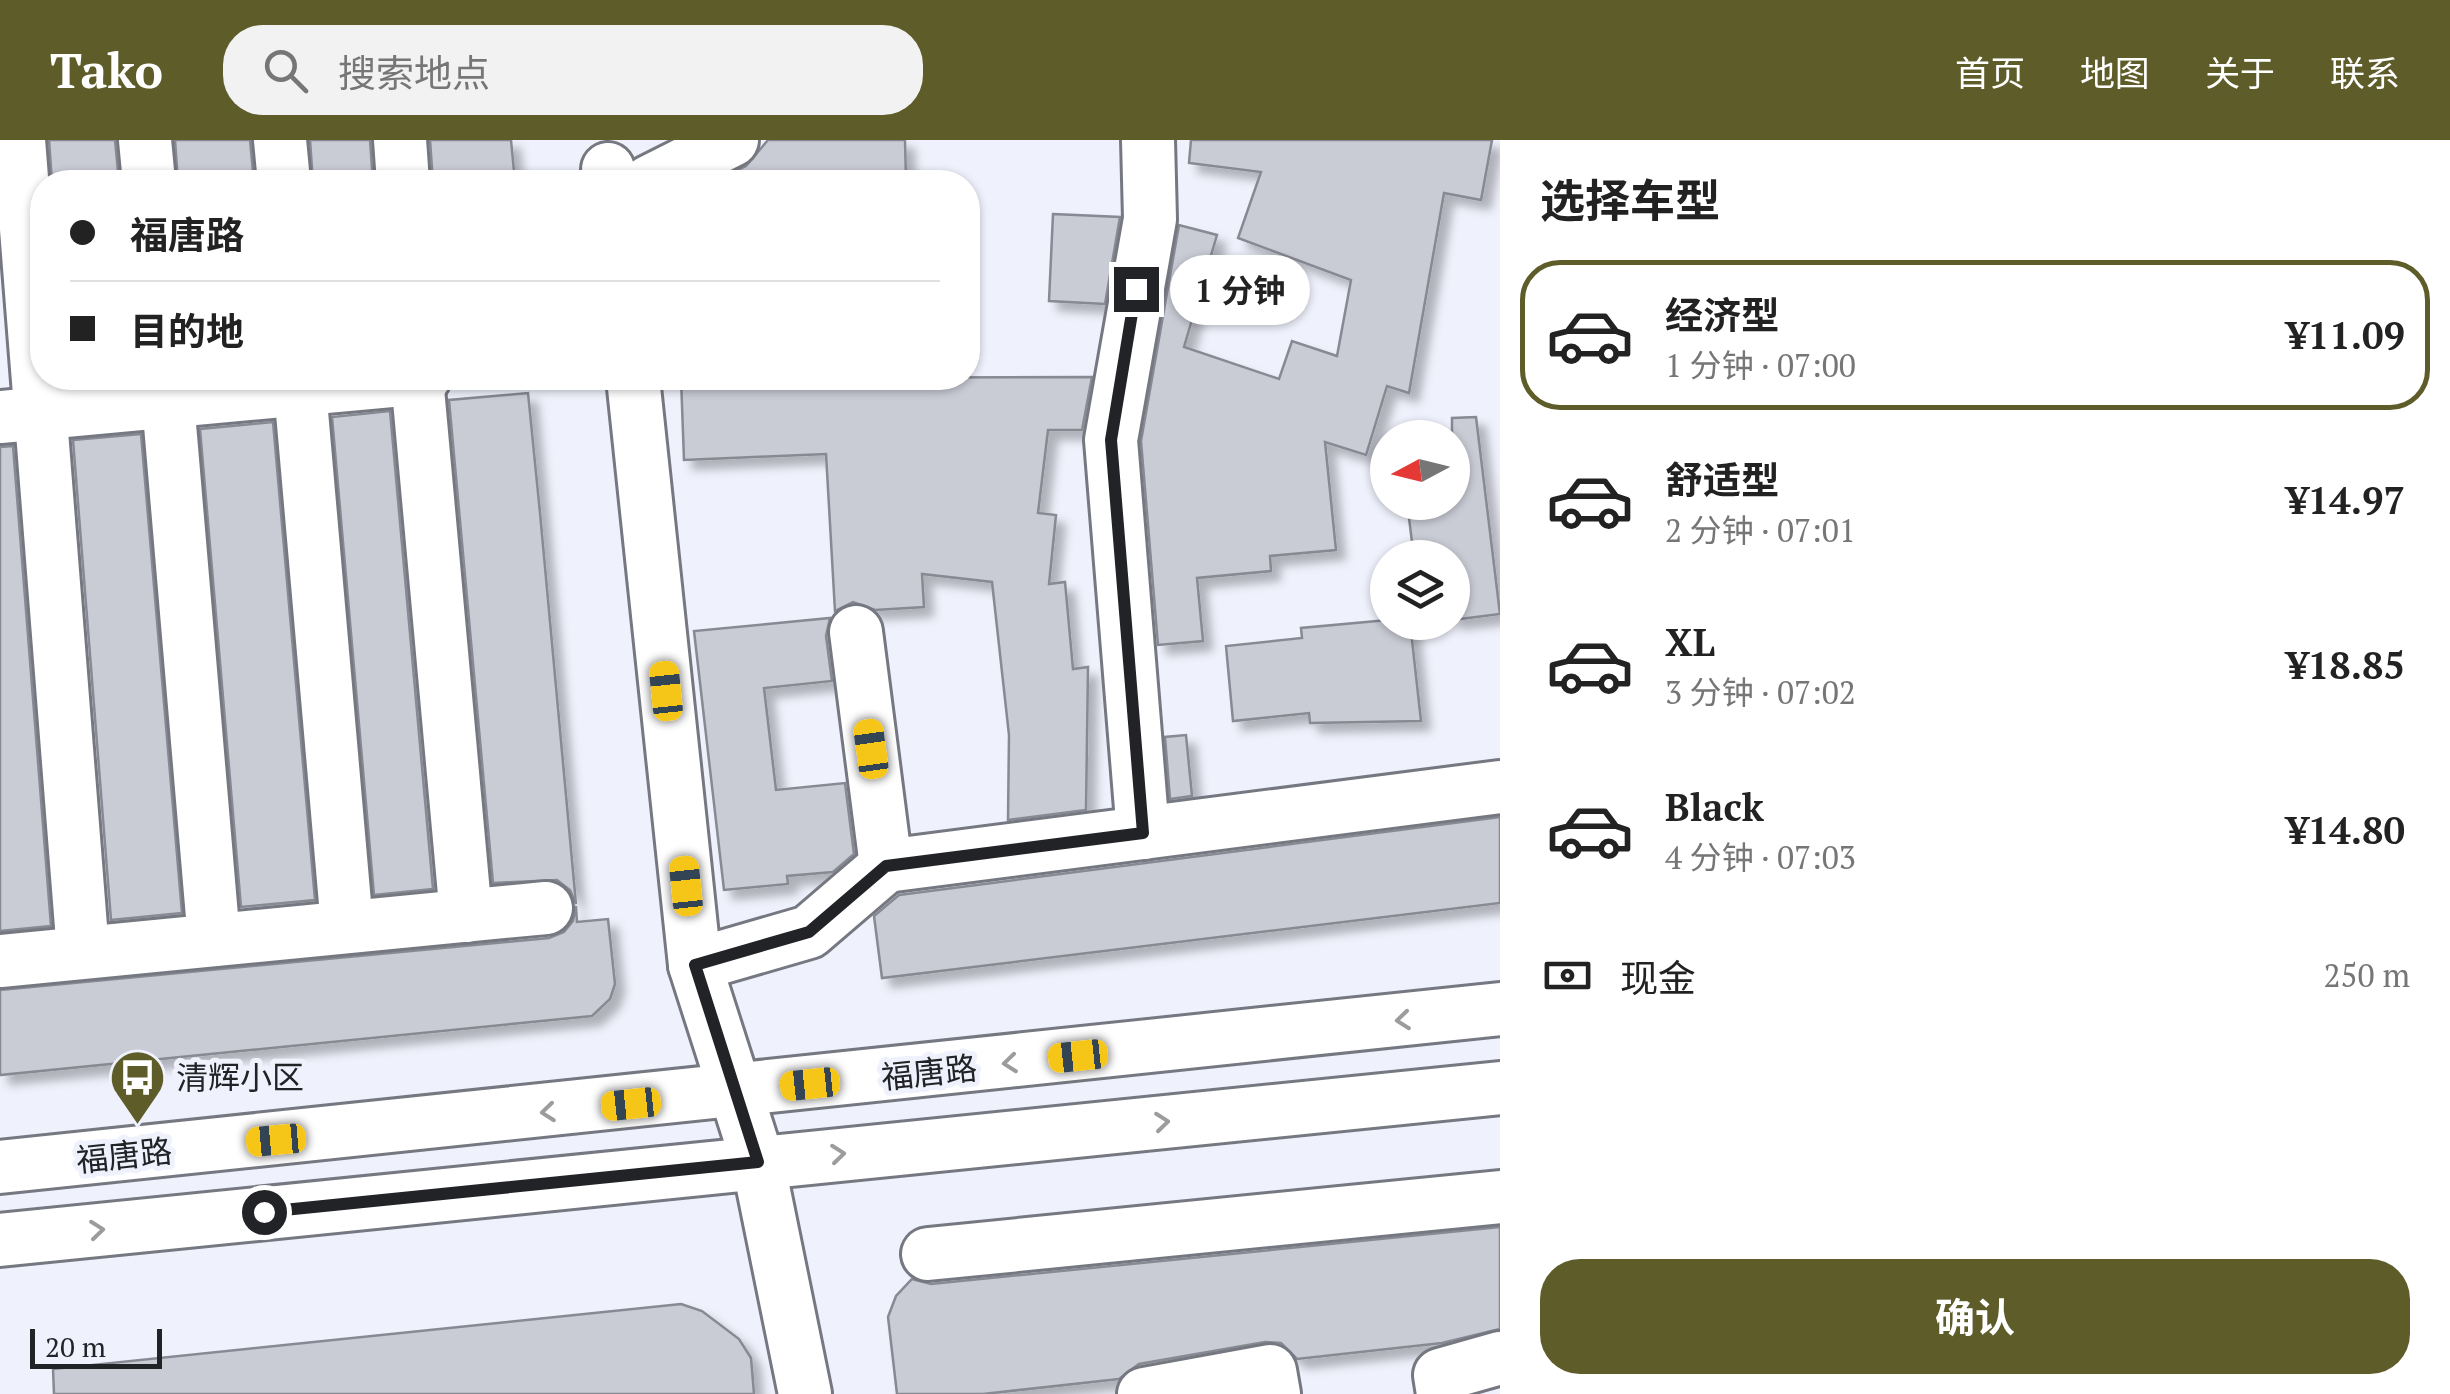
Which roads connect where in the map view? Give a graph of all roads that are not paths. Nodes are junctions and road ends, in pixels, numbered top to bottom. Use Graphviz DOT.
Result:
graph roads {
  1 [pos="18,140"];
  2 [pos="145,140"];
  3 [pos="280,140"];
  4 [pos="400,140"];
  5 [pos="732,140"];
  6 [pos="1148,140"];
  7 [pos="148,170"];
  8 [pos="283,170"];
  9 [pos="403,170"];
  10 [pos="645,170"];
  11 [pos="161,390"];
  12 [pos="167,390"];
  13 [pos="300,390"];
  14 [pos="421,390"];
  15 [pos="634,390"];
  16 [pos="20,415"];
  17 [pos="856,632"];
  18 [pos="1500,787"];
  19 [pos="1143,833"];
  20 [pos="886,866"];
  21 [pos="546,908"];
  22 [pos="466,916"];
  23 [pos="347,926"];
  24 [pos="214,940"];
  25 [pos="83,952"];
  26 [pos="0,961"];
  27 [pos="695,965"];
  28 [pos="1500,1009"];
  29 [pos="1500,1088"];
  30 [pos="736,1092"];
  31 [pos="758,1162"];
  32 [pos="0,1167"];
  33 [pos="1500,1197"];
  34 [pos="0,1240"];
  35 [pos="928,1254"];
  36 [pos="1500,1358"];
  37 [pos="804,1394"];
  38 [pos="1144,1394"];
  39 [pos="1274,1394"];
  40 [pos="1444,1394"];
  1 -- 16 [label="street"];
  2 -- 7 [label="street"];
  3 -- 8 [label="street"];
  4 -- 9 [label="street"];
  5 -- 10 [label="street"];
  6 -- 19 [label="street"];
  11 -- 16 [label="street"];
  12 -- 24 [label="street"];
  13 -- 23 [label="street"];
  14 -- 22 [label="street"];
  15 -- 27 [label="street"];
  16 -- 25 [label="street"];
  17 -- 20 [label="street"];
  18 -- 19 [label="street"];
  19 -- 20 [label="street"];
  20 -- 27 [label="street"];
  21 -- 22 [label="street"];
  22 -- 23 [label="street"];
  23 -- 24 [label="street"];
  24 -- 25 [label="street"];
  25 -- 26 [label="street"];
  27 -- 30 [label="street"];
  28 -- 30 [label="street, 福唐路, one-way"];
  31 -- 29 [label="street, one-way"];
  30 -- 31 [label="street"];
  30 -- 32 [label="street, 福唐路, one-way"];
  34 -- 31 [label="street, one-way"];
  31 -- 37 [label="street"];
  33 -- 35 [label="street"];
  36 -- 40 [label="street"];
  38 -- 39 [label="street"];
}
